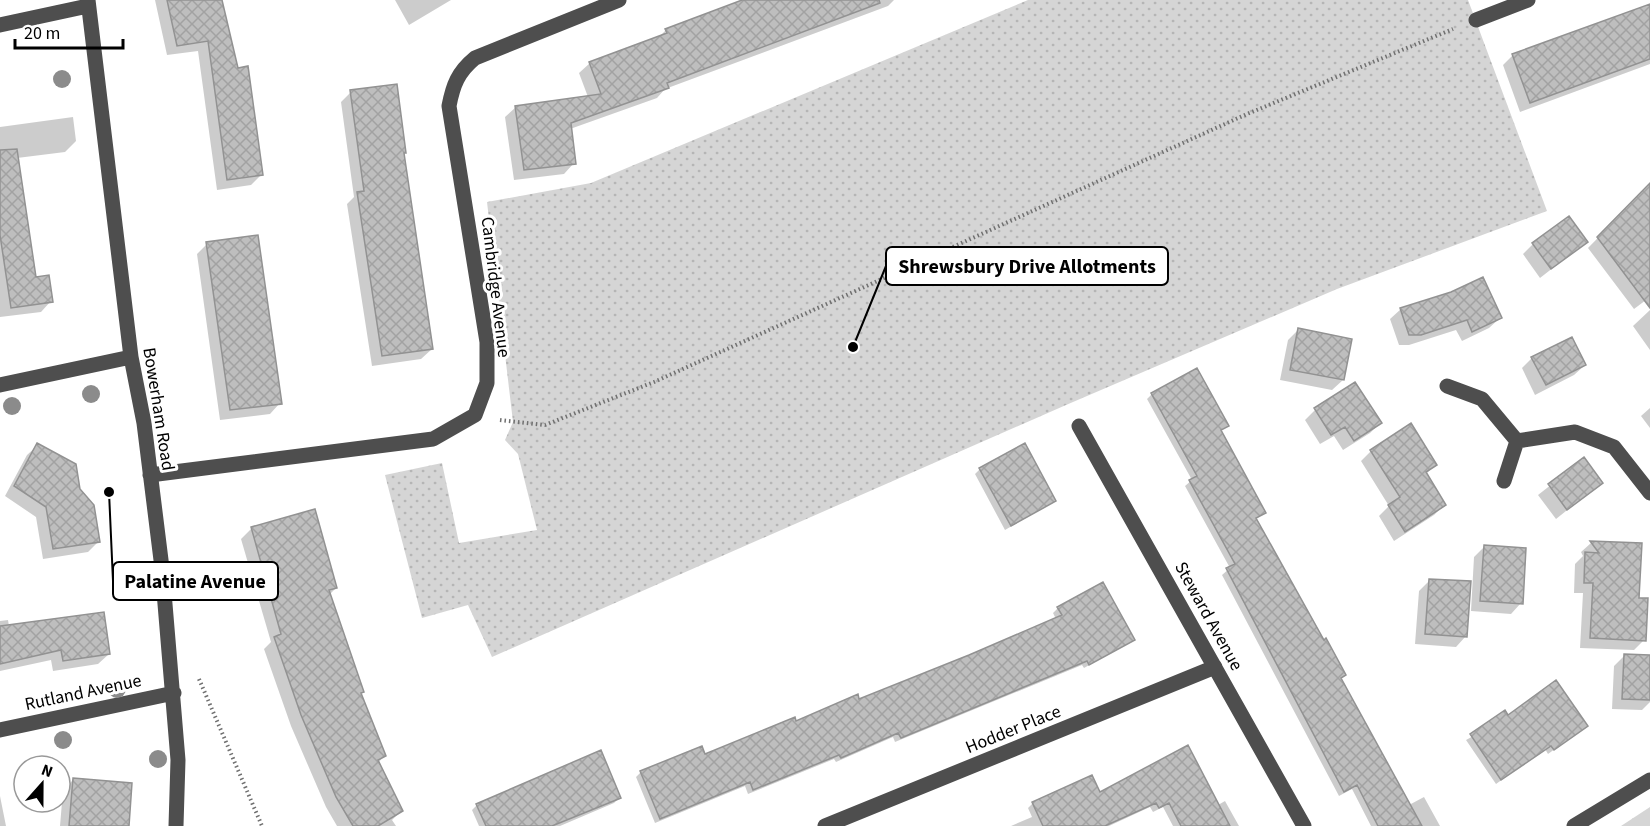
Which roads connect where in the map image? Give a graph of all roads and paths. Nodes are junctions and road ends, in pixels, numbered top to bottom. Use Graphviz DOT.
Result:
graph roads {
  1 [pos="619,0"];
  2 [pos="1528,0"];
  3 [pos="88,3"];
  4 [pos="1476,20"];
  5 [pos="0,25"];
  6 [pos="130,357"];
  7 [pos="0,385"];
  8 [pos="1447,386"];
  9 [pos="475,416"];
  10 [pos="1079,426"];
  11 [pos="1517,441"];
  12 [pos="150,475"];
  13 [pos="1504,481"];
  14 [pos="1650,493"];
  15 [pos="1215,667"];
  16 [pos="197,674"];
  17 [pos="174,693"];
  18 [pos="0,730"];
  19 [pos="1650,780"];
  20 [pos="176,826"];
  21 [pos="262,826"];
  22 [pos="825,826"];
  23 [pos="1304,826"];
  24 [pos="1574,826"];
  1 -- 9 [label="street, Cambridge Avenue"];
  2 -- 4 [label="street"];
  3 -- 5 [label="street"];
  3 -- 6 [label="street, Bowerham Road"];
  4 -- 9 [label="path"];
  6 -- 7 [label="street"];
  6 -- 12 [label="street, Bowerham Road"];
  8 -- 11 [label="street"];
  9 -- 12 [label="street"];
  10 -- 15 [label="street, Steward Avenue"];
  11 -- 13 [label="street"];
  11 -- 14 [label="street"];
  12 -- 17 [label="street, Bowerham Road"];
  15 -- 22 [label="street, Hodder Place"];
  15 -- 23 [label="street, Steward Avenue"];
  16 -- 21 [label="path"];
  17 -- 18 [label="street, Rutland Avenue"];
  17 -- 20 [label="street, Bowerham Road"];
  19 -- 24 [label="street"];
}
